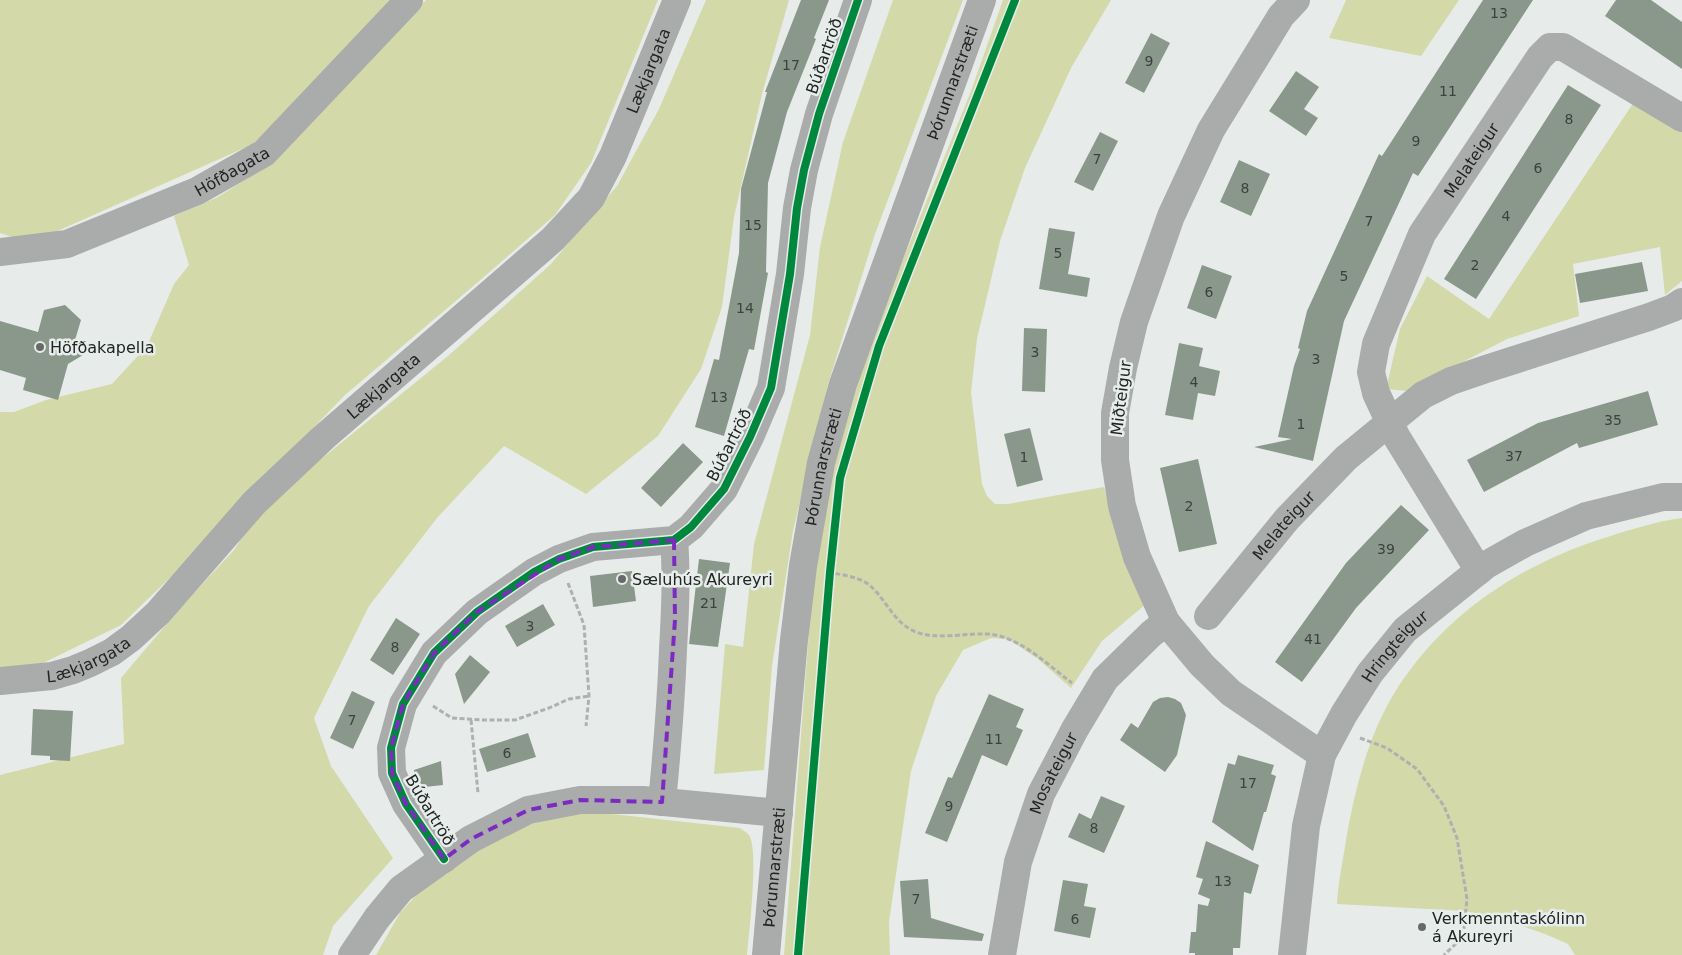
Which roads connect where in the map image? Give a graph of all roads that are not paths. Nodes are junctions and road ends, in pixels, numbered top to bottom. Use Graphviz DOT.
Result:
graph roads {
  1 [pos="409,0"];
  2 [pos="677,0"];
  3 [pos="858,0"];
  4 [pos="982,0"];
  5 [pos="1296,0"];
  6 [pos="1682,118"];
  7 [pos="0,252"];
  8 [pos="1682,302"];
  9 [pos="1390,422"];
  10 [pos="1682,497"];
  11 [pos="674,540"];
  12 [pos="1479,571"];
  13 [pos="1208,616"];
  14 [pos="1166,622"];
  15 [pos="0,681"];
  16 [pos="1322,755"];
  17 [pos="662,802"];
  18 [pos="779,813"];
  19 [pos="444,859"];
  20 [pos="352,955"];
  21 [pos="766,955"];
  22 [pos="1002,955"];
  23 [pos="1292,955"];
  1 -- 7 [label="street, Höfðagata"];
  2 -- 15 [label="street, Lækjargata"];
  3 -- 11 [label="street, Búðartröð"];
  4 -- 18 [label="street, Þórunnarstræti"];
  5 -- 14 [label="street, Miðteigur"];
  6 -- 9 [label="street, Melateigur"];
  8 -- 9 [label="street, Melateigur"];
  9 -- 12 [label="street, Melateigur"];
  9 -- 13 [label="street, Melateigur"];
  10 -- 12 [label="street, Hringteigur"];
  11 -- 17 [label="street"];
  11 -- 19 [label="street, Búðartröð"];
  12 -- 16 [label="street, Hringteigur"];
  14 -- 16 [label="street, Miðteigur"];
  14 -- 22 [label="street, Mosateigur"];
  16 -- 23 [label="street, Hringteigur"];
  17 -- 18 [label="street, Búðartröð"];
  17 -- 19 [label="street, Búðartröð"];
  18 -- 21 [label="street, Þórunnarstræti"];
  19 -- 20 [label="street, Búðartröð"];
}
